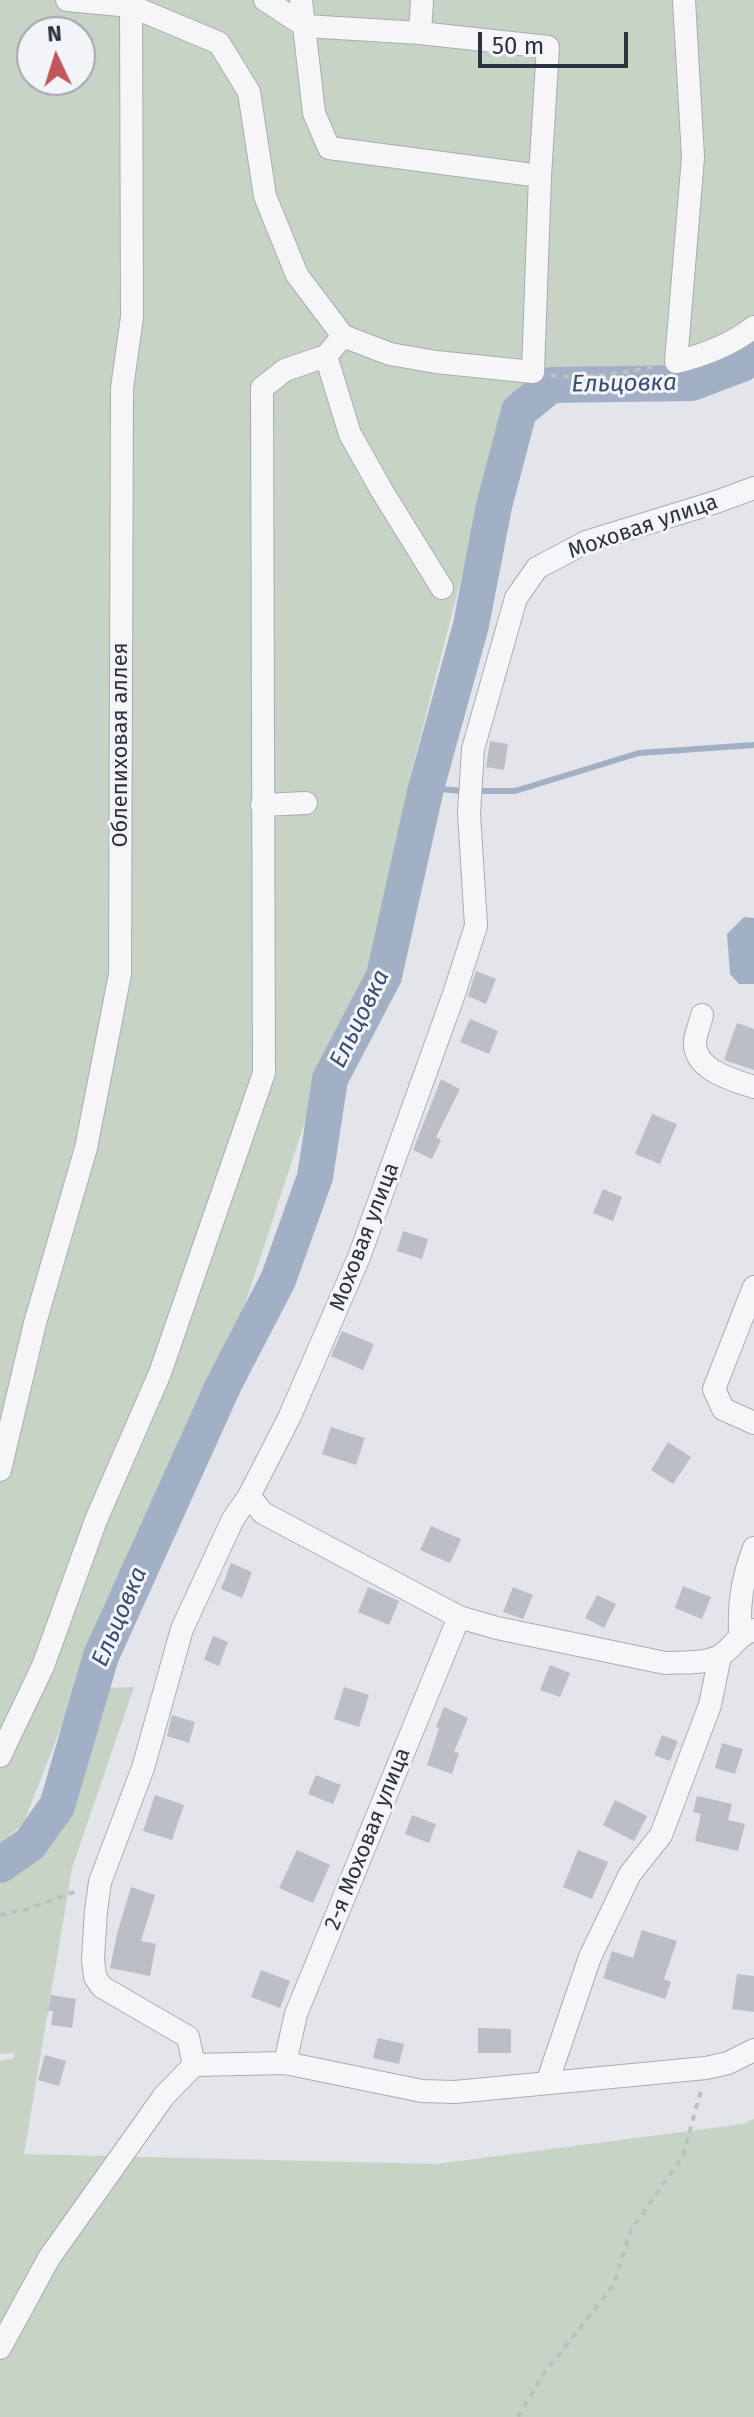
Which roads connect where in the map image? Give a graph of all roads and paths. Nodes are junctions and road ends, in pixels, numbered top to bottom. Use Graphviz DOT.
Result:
graph roads {
  1 [pos="67,0"];
  2 [pos="265,0"];
  3 [pos="301,0"];
  4 [pos="422,0"];
  5 [pos="684,0"];
  6 [pos="131,6"];
  7 [pos="305,26"];
  8 [pos="420,33"];
  9 [pos="540,176"];
  10 [pos="754,327"];
  11 [pos="343,336"];
  12 [pos="326,356"];
  13 [pos="676,362"];
  14 [pos="533,372"];
  15 [pos="754,488"];
  16 [pos="442,588"];
  17 [pos="306,803"];
  18 [pos="262,805"];
  19 [pos="702,1015"];
  20 [pos="754,1087"];
  21 [pos="754,1287"];
  22 [pos="754,1423"];
  23 [pos="0,1470"];
  24 [pos="249,1496"];
  25 [pos="754,1548"];
  26 [pos="459,1617"];
  27 [pos="747,1633"];
  28 [pos="720,1656"];
  29 [pos="0,1756"];
  30 [pos="100,1882"];
  31 [pos="0,1915"];
  32 [pos="754,2050"];
  33 [pos="285,2063"];
  34 [pos="194,2065"];
  35 [pos="706,2068"];
  36 [pos="547,2083"];
  37 [pos="0,2348"];
  38 [pos="518,2417"];
  1 -- 6 [label="street"];
  2 -- 7 [label="street"];
  3 -- 7 [label="street"];
  4 -- 8 [label="street"];
  5 -- 13 [label="street"];
  6 -- 11 [label="street"];
  6 -- 23 [label="street, Облепиховая аллея"];
  7 -- 8 [label="street"];
  7 -- 9 [label="street"];
  8 -- 9 [label="street"];
  9 -- 14 [label="street"];
  10 -- 13 [label="street"];
  11 -- 12 [label="street"];
  11 -- 14 [label="street"];
  12 -- 16 [label="street"];
  12 -- 18 [label="street"];
  13 -- 14 [label="path"];
  15 -- 24 [label="street, Моховая улица"];
  17 -- 18 [label="street"];
  18 -- 29 [label="street"];
  19 -- 20 [label="street"];
  21 -- 22 [label="street"];
  24 -- 26 [label="street"];
  24 -- 30 [label="street, Моховая улица"];
  25 -- 27 [label="street"];
  26 -- 28 [label="street"];
  26 -- 33 [label="street, 2-я Моховая улица"];
  27 -- 28 [label="street"];
  28 -- 36 [label="street"];
  30 -- 31 [label="path"];
  30 -- 34 [label="street, Моховая улица"];
  32 -- 35 [label="street"];
  33 -- 34 [label="street"];
  33 -- 36 [label="street"];
  34 -- 37 [label="street"];
  35 -- 36 [label="street"];
  35 -- 38 [label="path"];
}
